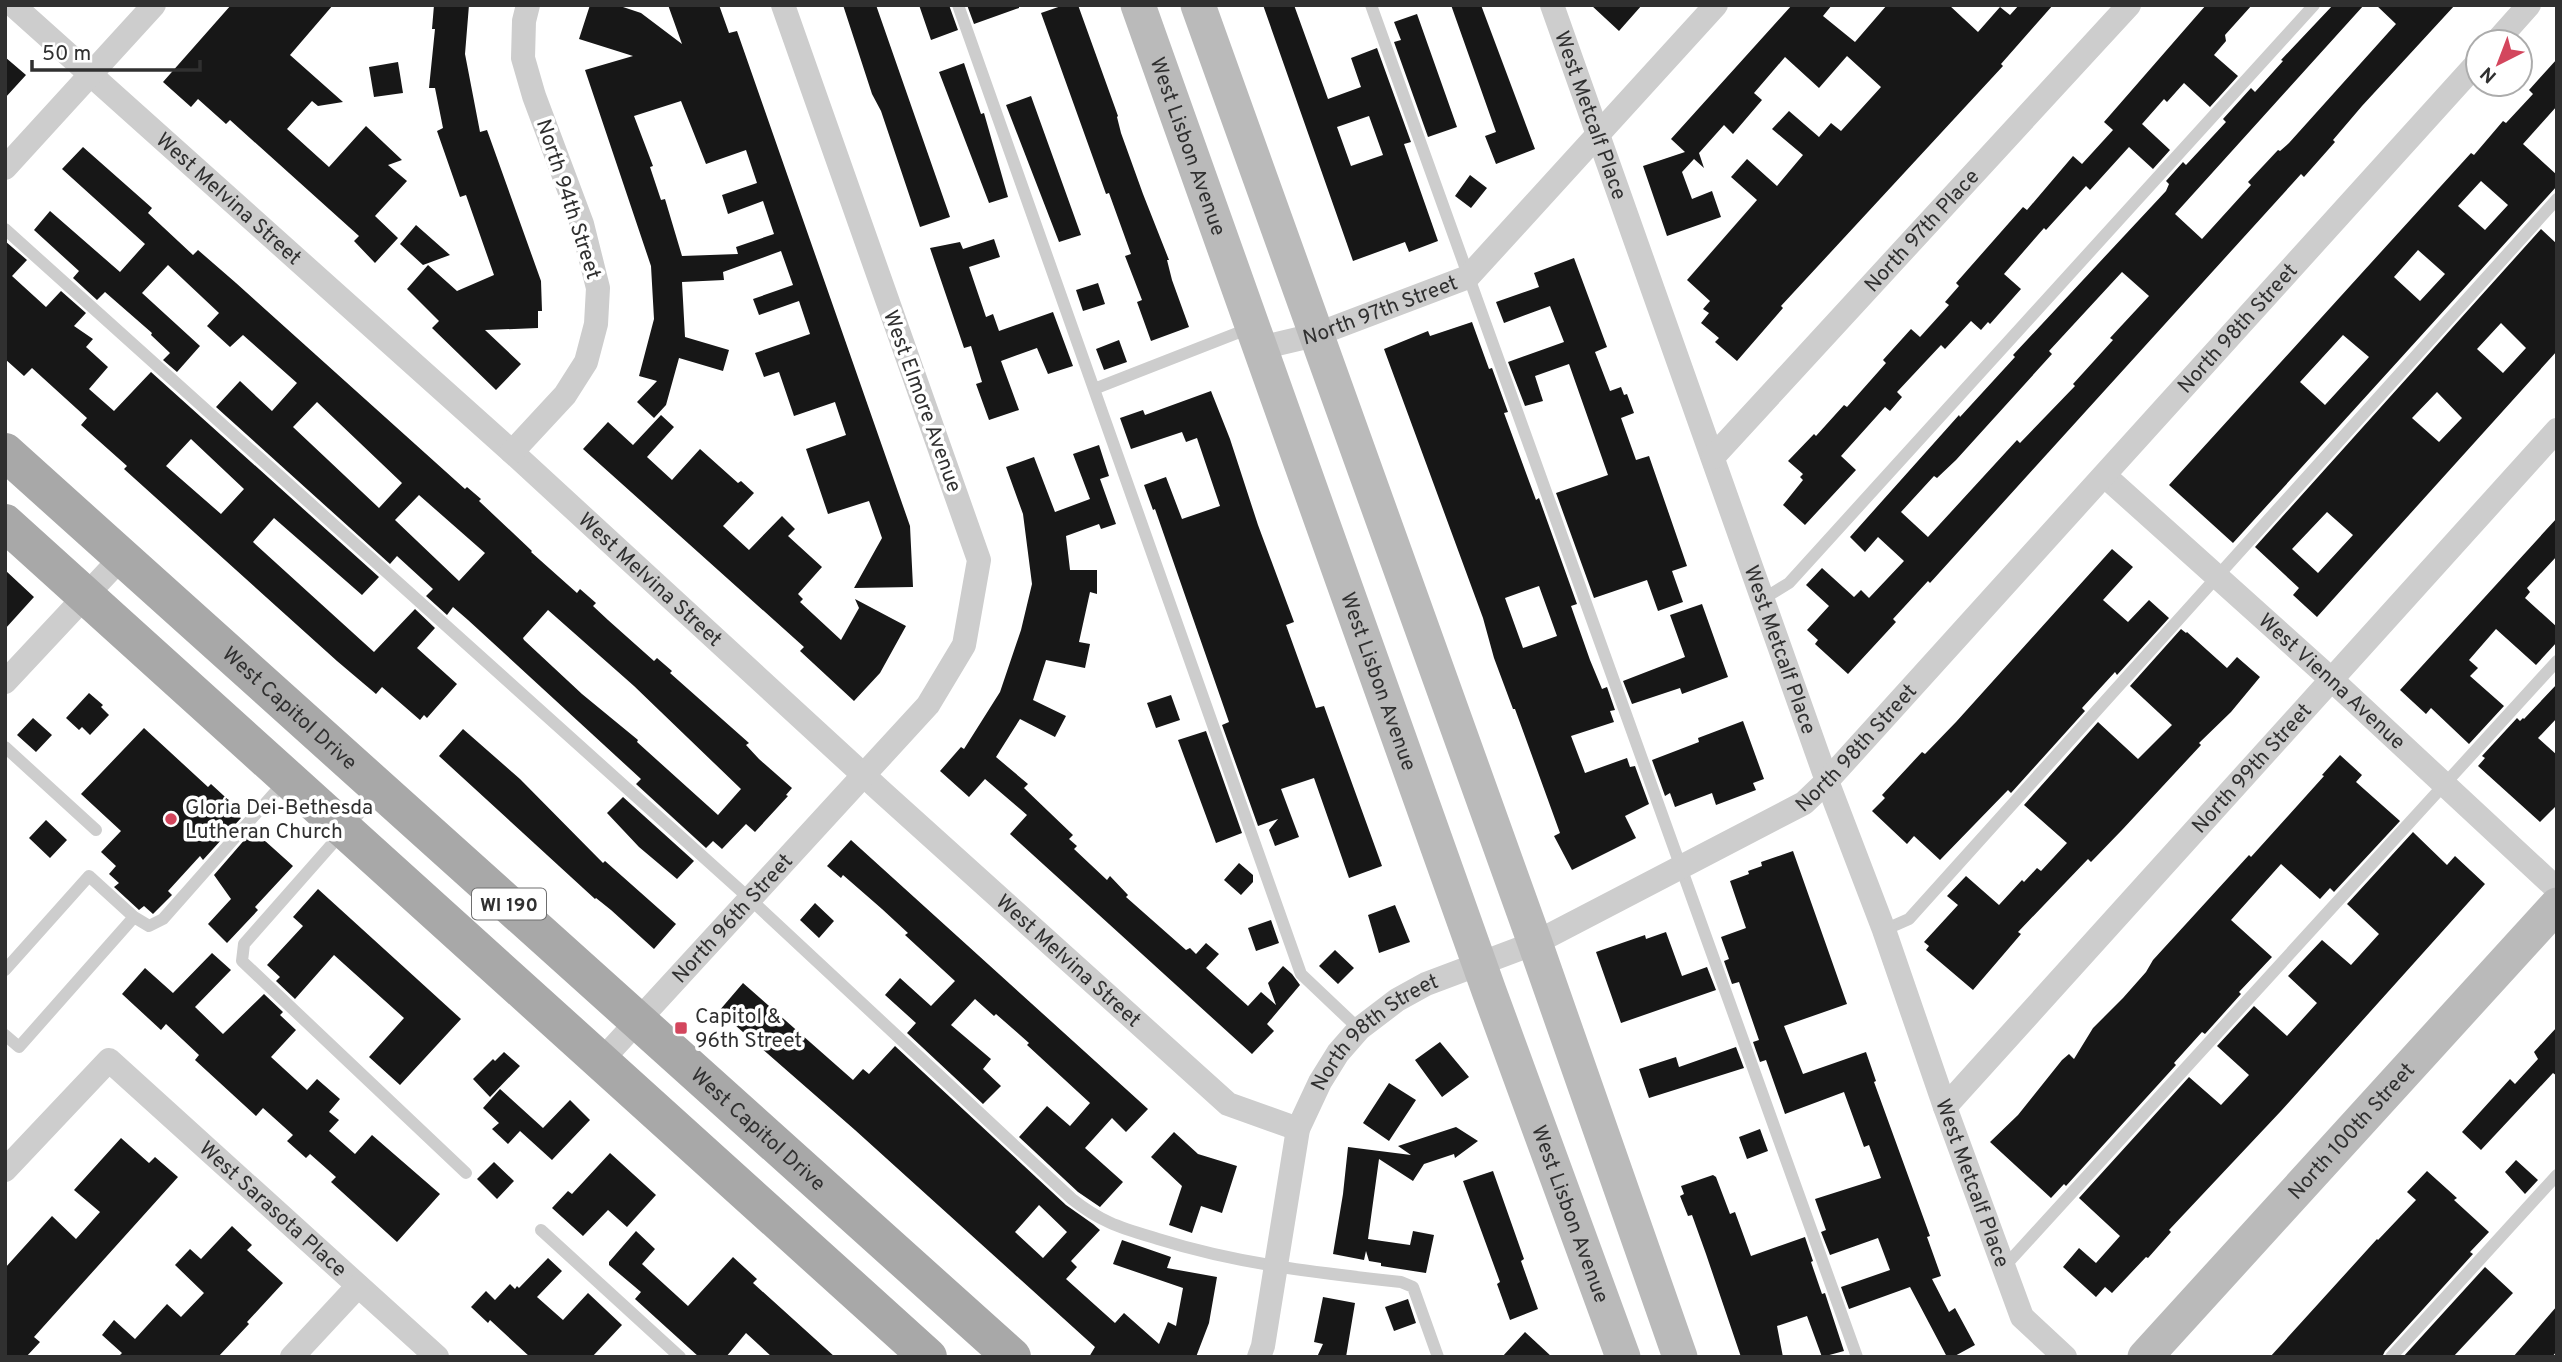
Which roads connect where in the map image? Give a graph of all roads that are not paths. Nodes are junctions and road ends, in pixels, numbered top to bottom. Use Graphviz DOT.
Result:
graph roads {
  1 [pos="13,5"];
  2 [pos="154,5"];
  3 [pos="528,5"];
  4 [pos="783,5"];
  5 [pos="958,5"];
  6 [pos="1138,5"];
  7 [pos="1198,5"];
  8 [pos="1371,5"];
  9 [pos="1552,5"];
  10 [pos="1716,5"];
  11 [pos="2129,5"];
  12 [pos="2314,5"];
  13 [pos="2529,5"];
  14 [pos="2508,28"];
  15 [pos="92,75"];
  16 [pos="2464,78"];
  17 [pos="1597,135"];
  18 [pos="5,168"];
  19 [pos="2557,199"];
  20 [pos="5,229"];
  21 [pos="1468,277"];
  22 [pos="1315,335"];
  23 [pos="1256,337"];
  24 [pos="1094,389"];
  25 [pos="2557,430"];
  26 [pos="5,452"];
  27 [pos="512,452"];
  28 [pos="1713,457"];
  29 [pos="2105,476"];
  30 [pos="5,523"];
  31 [pos="122,557"];
  32 [pos="2217,577"];
  33 [pos="86,596"];
  34 [pos="1763,599"];
  35 [pos="2557,661"];
  36 [pos="2332,680"];
  37 [pos="5,682"];
  38 [pos="5,747"];
  39 [pos="863,774"];
  40 [pos="288,778"];
  41 [pos="1827,781"];
  42 [pos="2444,785"];
  43 [pos="381,789"];
  44 [pos="96,830"];
  45 [pos="345,830"];
  46 [pos="1681,867"];
  47 [pos="2557,889"];
  48 [pos="750,899"];
  49 [pos="2557,905"];
  50 [pos="134,917"];
  51 [pos="1884,930"];
  52 [pos="1535,943"];
  53 [pos="1480,964"];
  54 [pos="5,970"];
  55 [pos="639,1021"];
  56 [pos="1359,1029"];
  57 [pos="5,1035"];
  58 [pos="601,1061"];
  59 [pos="1945,1107"];
  60 [pos="1298,1129"];
  61 [pos="5,1170"];
  62 [pos="466,1173"];
  63 [pos="2557,1175"];
  64 [pos="541,1230"];
  65 [pos="2004,1267"];
  66 [pos="1276,1268"];
  67 [pos="358,1286"];
  68 [pos="292,1357"];
  69 [pos="437,1357"];
  70 [pos="680,1357"];
  71 [pos="928,1357"];
  72 [pos="1012,1357"];
  73 [pos="1258,1357"];
  74 [pos="1438,1357"];
  75 [pos="1623,1357"];
  76 [pos="1681,1357"];
  77 [pos="1857,1357"];
  78 [pos="2065,1357"];
  79 [pos="2145,1357"];
  80 [pos="2392,1357"];
  1 -- 15 [label="street, West Melvina Street"];
  2 -- 15 [label="street"];
  3 -- 27 [label="street, North 94th Street"];
  4 -- 39 [label="street, West Elmore Avenue"];
  5 -- 24 [label="lane"];
  6 -- 23 [label="main road, West Lisbon Avenue"];
  7 -- 22 [label="main road"];
  8 -- 21 [label="lane"];
  9 -- 17 [label="street, West Metcalf Place"];
  10 -- 17 [label="street, North 97th Street"];
  11 -- 28 [label="street, North 97th Place"];
  12 -- 34 [label="lane"];
  13 -- 14 [label="street"];
  15 -- 18 [label="street"];
  15 -- 27 [label="street, West Melvina Street"];
  16 -- 29 [label="street, North 98th Street"];
  17 -- 21 [label="street, North 97th Street"];
  17 -- 28 [label="street, West Metcalf Place"];
  19 -- 32 [label="lane"];
  20 -- 48 [label="lane"];
  21 -- 22 [label="street, North 97th Street"];
  21 -- 46 [label="lane"];
  22 -- 23 [label="street, North 97th Street"];
  22 -- 52 [label="main road"];
  23 -- 24 [label="lane"];
  23 -- 53 [label="main road, West Lisbon Avenue"];
  24 -- 56 [label="lane"];
  25 -- 36 [label="street, North 99th Street"];
  26 -- 31 [label="main road, West Capitol Drive / WI 190"];
  27 -- 39 [label="street, West Melvina Street"];
  28 -- 34 [label="street, West Metcalf Place"];
  29 -- 32 [label="street, West Vienna Avenue"];
  29 -- 41 [label="street, North 98th Street"];
  30 -- 33 [label="main road, WI 190"];
  31 -- 33 [label="street"];
  31 -- 43 [label="main road, West Capitol Drive / WI 190"];
  32 -- 36 [label="street, West Vienna Avenue"];
  32 -- 51 [label="lane"];
  33 -- 37 [label="street"];
  33 -- 40 [label="main road, WI 190"];
  34 -- 41 [label="street, West Metcalf Place"];
  35 -- 42 [label="lane"];
  36 -- 42 [label="street, West Vienna Avenue"];
  36 -- 59 [label="street, North 99th Street"];
  38 -- 44 [label="lane"];
  39 -- 48 [label="street, North 96th Street"];
  39 -- 60 [label="street, West Melvina Street"];
  40 -- 45 [label="main road, WI 190"];
  40 -- 50 [label="lane"];
  41 -- 46 [label="street, North 98th Street"];
  41 -- 51 [label="street, West Metcalf Place"];
  42 -- 47 [label="street, West Vienna Avenue"];
  42 -- 65 [label="lane"];
  43 -- 45 [label="lane"];
  43 -- 55 [label="main road, West Capitol Drive / WI 190"];
  45 -- 58 [label="main road, WI 190"];
  45 -- 62 [label="lane"];
  46 -- 52 [label="street, North 98th Street"];
  46 -- 77 [label="lane"];
  48 -- 55 [label="street, North 96th Street"];
  48 -- 66 [label="lane"];
  49 -- 79 [label="main road, North 100th Street"];
  50 -- 54 [label="lane"];
  50 -- 57 [label="lane"];
  51 -- 59 [label="street, West Metcalf Place"];
  52 -- 53 [label="street, North 98th Street"];
  52 -- 76 [label="main road"];
  53 -- 56 [label="street, North 98th Street"];
  53 -- 75 [label="main road, West Lisbon Avenue"];
  55 -- 58 [label="street, North 96th Street"];
  55 -- 72 [label="main road, West Capitol Drive / WI 190"];
  56 -- 60 [label="street, North 98th Street"];
  58 -- 71 [label="main road, WI 190"];
  59 -- 65 [label="street, West Metcalf Place"];
  60 -- 66 [label="street, North 98th Street"];
  61 -- 67 [label="street, West Sarasota Place"];
  63 -- 80 [label="lane"];
  64 -- 70 [label="lane"];
  65 -- 78 [label="street, West Metcalf Place"];
  66 -- 73 [label="street, North 98th Street"];
  66 -- 74 [label="lane"];
  67 -- 68 [label="street"];
  67 -- 69 [label="street, West Sarasota Place"];
}
